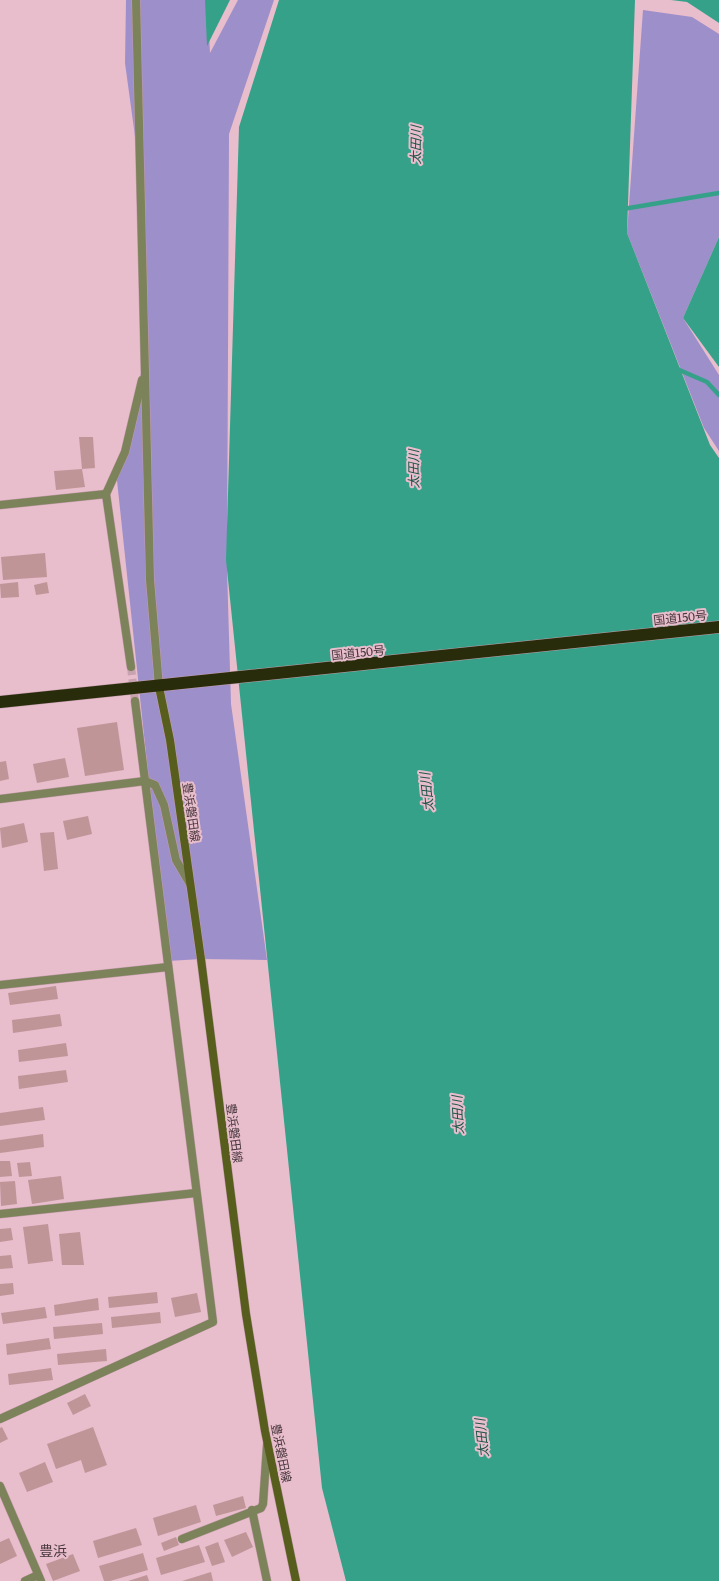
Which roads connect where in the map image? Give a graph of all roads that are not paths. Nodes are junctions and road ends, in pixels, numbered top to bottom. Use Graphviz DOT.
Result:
graph roads {
  1 [pos="136,0"];
  2 [pos="145,369"];
  3 [pos="106,494"];
  4 [pos="0,505"];
  5 [pos="719,627"];
  6 [pos="131,667"];
  7 [pos="163,686"];
  8 [pos="135,701"];
  9 [pos="0,702"];
  10 [pos="145,782"];
  11 [pos="0,798"];
  12 [pos="190,885"];
  13 [pos="168,967"];
  14 [pos="0,985"];
  15 [pos="196,1193"];
  16 [pos="0,1214"];
  17 [pos="0,1419"];
  18 [pos="267,1442"];
  19 [pos="0,1486"];
  20 [pos="252,1510"];
  21 [pos="182,1539"];
  22 [pos="40,1578"];
  23 [pos="25,1581"];
  24 [pos="266,1581"];
  25 [pos="296,1581"];
  1 -- 2 [label="street"];
  2 -- 3 [label="street"];
  2 -- 7 [label="street"];
  3 -- 4 [label="street"];
  3 -- 6 [label="street"];
  5 -- 7 [label="highway, 国道150号"];
  7 -- 9 [label="highway, 国道150号"];
  7 -- 12 [label="main road, 豊浜磐田線"];
  8 -- 10 [label="street"];
  10 -- 11 [label="street"];
  10 -- 12 [label="street"];
  10 -- 13 [label="street"];
  12 -- 18 [label="main road, 豊浜磐田線"];
  13 -- 14 [label="street"];
  13 -- 15 [label="street"];
  15 -- 16 [label="street"];
  15 -- 17 [label="street"];
  18 -- 20 [label="street"];
  18 -- 25 [label="main road, 豊浜磐田線"];
  19 -- 22 [label="street"];
  20 -- 21 [label="street"];
  20 -- 24 [label="street"];
  22 -- 23 [label="street"];
}
